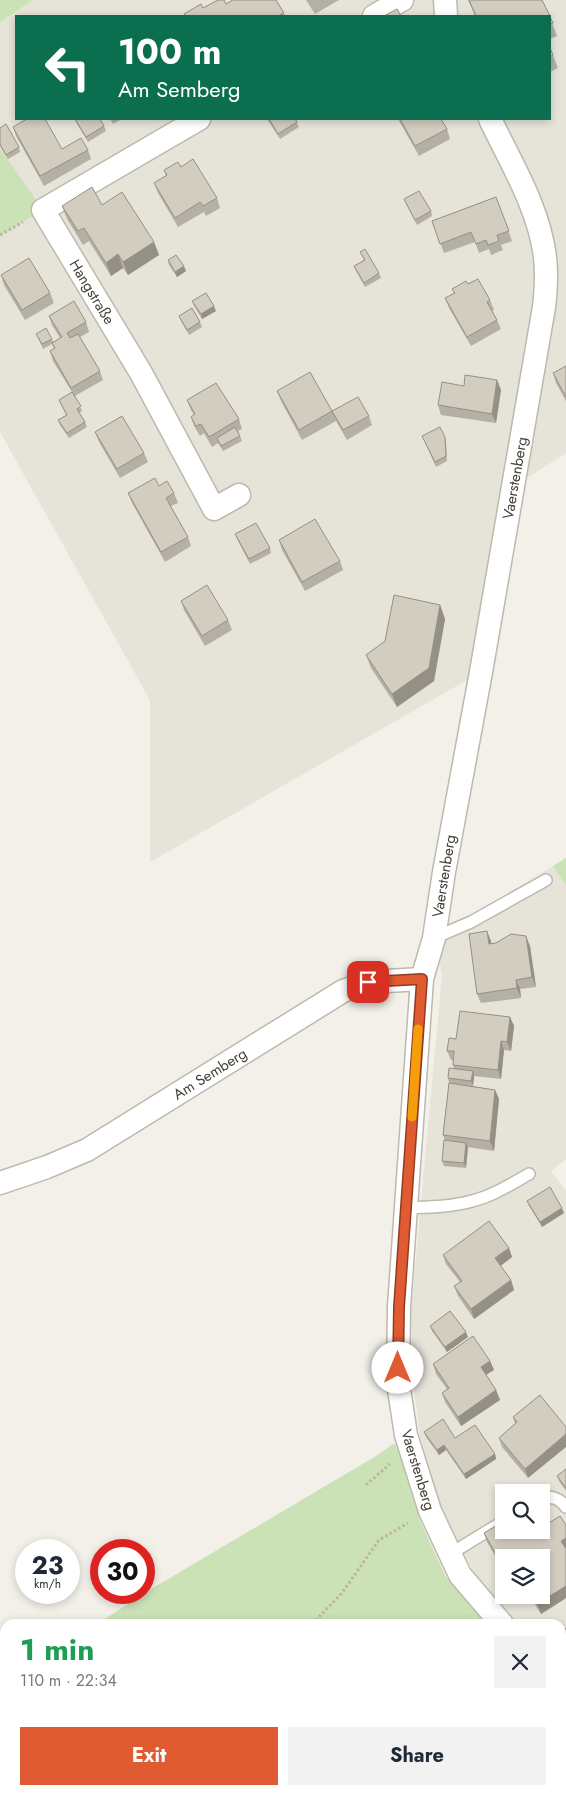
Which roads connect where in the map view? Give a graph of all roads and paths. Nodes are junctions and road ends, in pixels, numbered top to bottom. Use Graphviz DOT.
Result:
graph roads {
  1 [pos="402,0"];
  2 [pos="445,0"];
  3 [pos="376,15"];
  4 [pos="446,15"];
  5 [pos="197,120"];
  6 [pos="490,120"];
  7 [pos="239,495"];
  8 [pos="546,880"];
  9 [pos="434,938"];
  10 [pos="422,979"];
  11 [pos="529,1174"];
  12 [pos="0,1183"];
  13 [pos="406,1208"];
  14 [pos="411,1453"];
  15 [pos="366,1485"];
  16 [pos="550,1496"];
  17 [pos="566,1507"];
  18 [pos="430,1511"];
  19 [pos="495,1526"];
  20 [pos="450,1554"];
  21 [pos="317,1619"];
  22 [pos="498,1619"];
  1 -- 3 [label="street"];
  2 -- 4 [label="street"];
  5 -- 7 [label="street, Hangstraße"];
  6 -- 9 [label="street, Vaerstenberg"];
  8 -- 9 [label="lane"];
  9 -- 10 [label="street, Vaerstenberg"];
  10 -- 12 [label="street, Am Semberg"];
  10 -- 13 [label="street, Vaerstenberg"];
  11 -- 13 [label="lane"];
  13 -- 14 [label="street, Vaerstenberg"];
  14 -- 15 [label="path"];
  14 -- 18 [label="street, Vaerstenberg"];
  16 -- 17 [label="lane"];
  18 -- 20 [label="street, Vaerstenberg"];
  18 -- 21 [label="path"];
  19 -- 20 [label="lane"];
  20 -- 22 [label="street, Vaerstenberg"];
}
